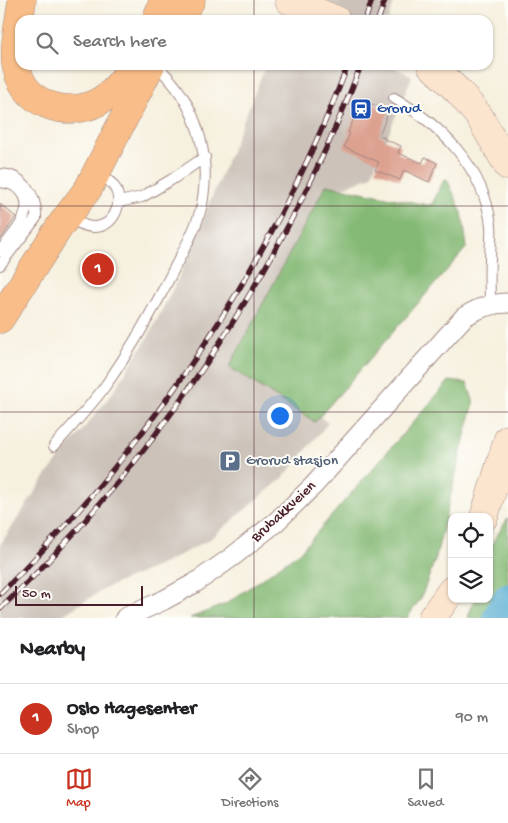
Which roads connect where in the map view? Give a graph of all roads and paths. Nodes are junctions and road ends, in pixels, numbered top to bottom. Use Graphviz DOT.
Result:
graph roads {
  1 [pos="14,0"];
  2 [pos="22,0"];
  3 [pos="164,0"];
  4 [pos="191,0"];
  5 [pos="289,0"];
  6 [pos="20,15"];
  7 [pos="158,15"];
  8 [pos="180,15"];
  9 [pos="324,15"];
  10 [pos="0,24"];
  11 [pos="18,70"];
  12 [pos="143,70"];
  13 [pos="143,70"];
  14 [pos="144,70"];
  15 [pos="145,70"];
  16 [pos="436,70"];
  17 [pos="394,98"];
  18 [pos="204,157"];
  19 [pos="508,170"];
  20 [pos="96,172"];
  21 [pos="0,174"];
  22 [pos="0,182"];
  23 [pos="119,202"];
  24 [pos="64,220"];
  25 [pos="0,251"];
  26 [pos="0,265"];
  27 [pos="499,304"];
  28 [pos="0,319"];
  29 [pos="508,439"];
  30 [pos="54,446"];
  31 [pos="485,513"];
  32 [pos="448,596"];
  33 [pos="125,618"];
  34 [pos="432,618"];
  1 -- 10 [label="highway"];
  2 -- 6 [label="highway"];
  3 -- 7 [label="highway"];
  4 -- 8 [label="highway"];
  5 -- 9 [label="main road"];
  11 -- 12 [label="highway"];
  13 -- 24 [label="highway"];
  14 -- 20 [label="highway"];
  15 -- 18 [label="lane"];
  16 -- 19 [label="main road"];
  17 -- 27 [label="lane"];
  18 -- 23 [label="lane"];
  18 -- 30 [label="lane"];
  20 -- 23 [label="lane"];
  20 -- 24 [label="highway"];
  21 -- 26 [label="lane"];
  22 -- 25 [label="lane"];
  23 -- 24 [label="lane"];
  24 -- 28 [label="highway"];
  27 -- 33 [label="street, Brubakkveien"];
  29 -- 31 [label="main road"];
  32 -- 34 [label="main road"];
}
